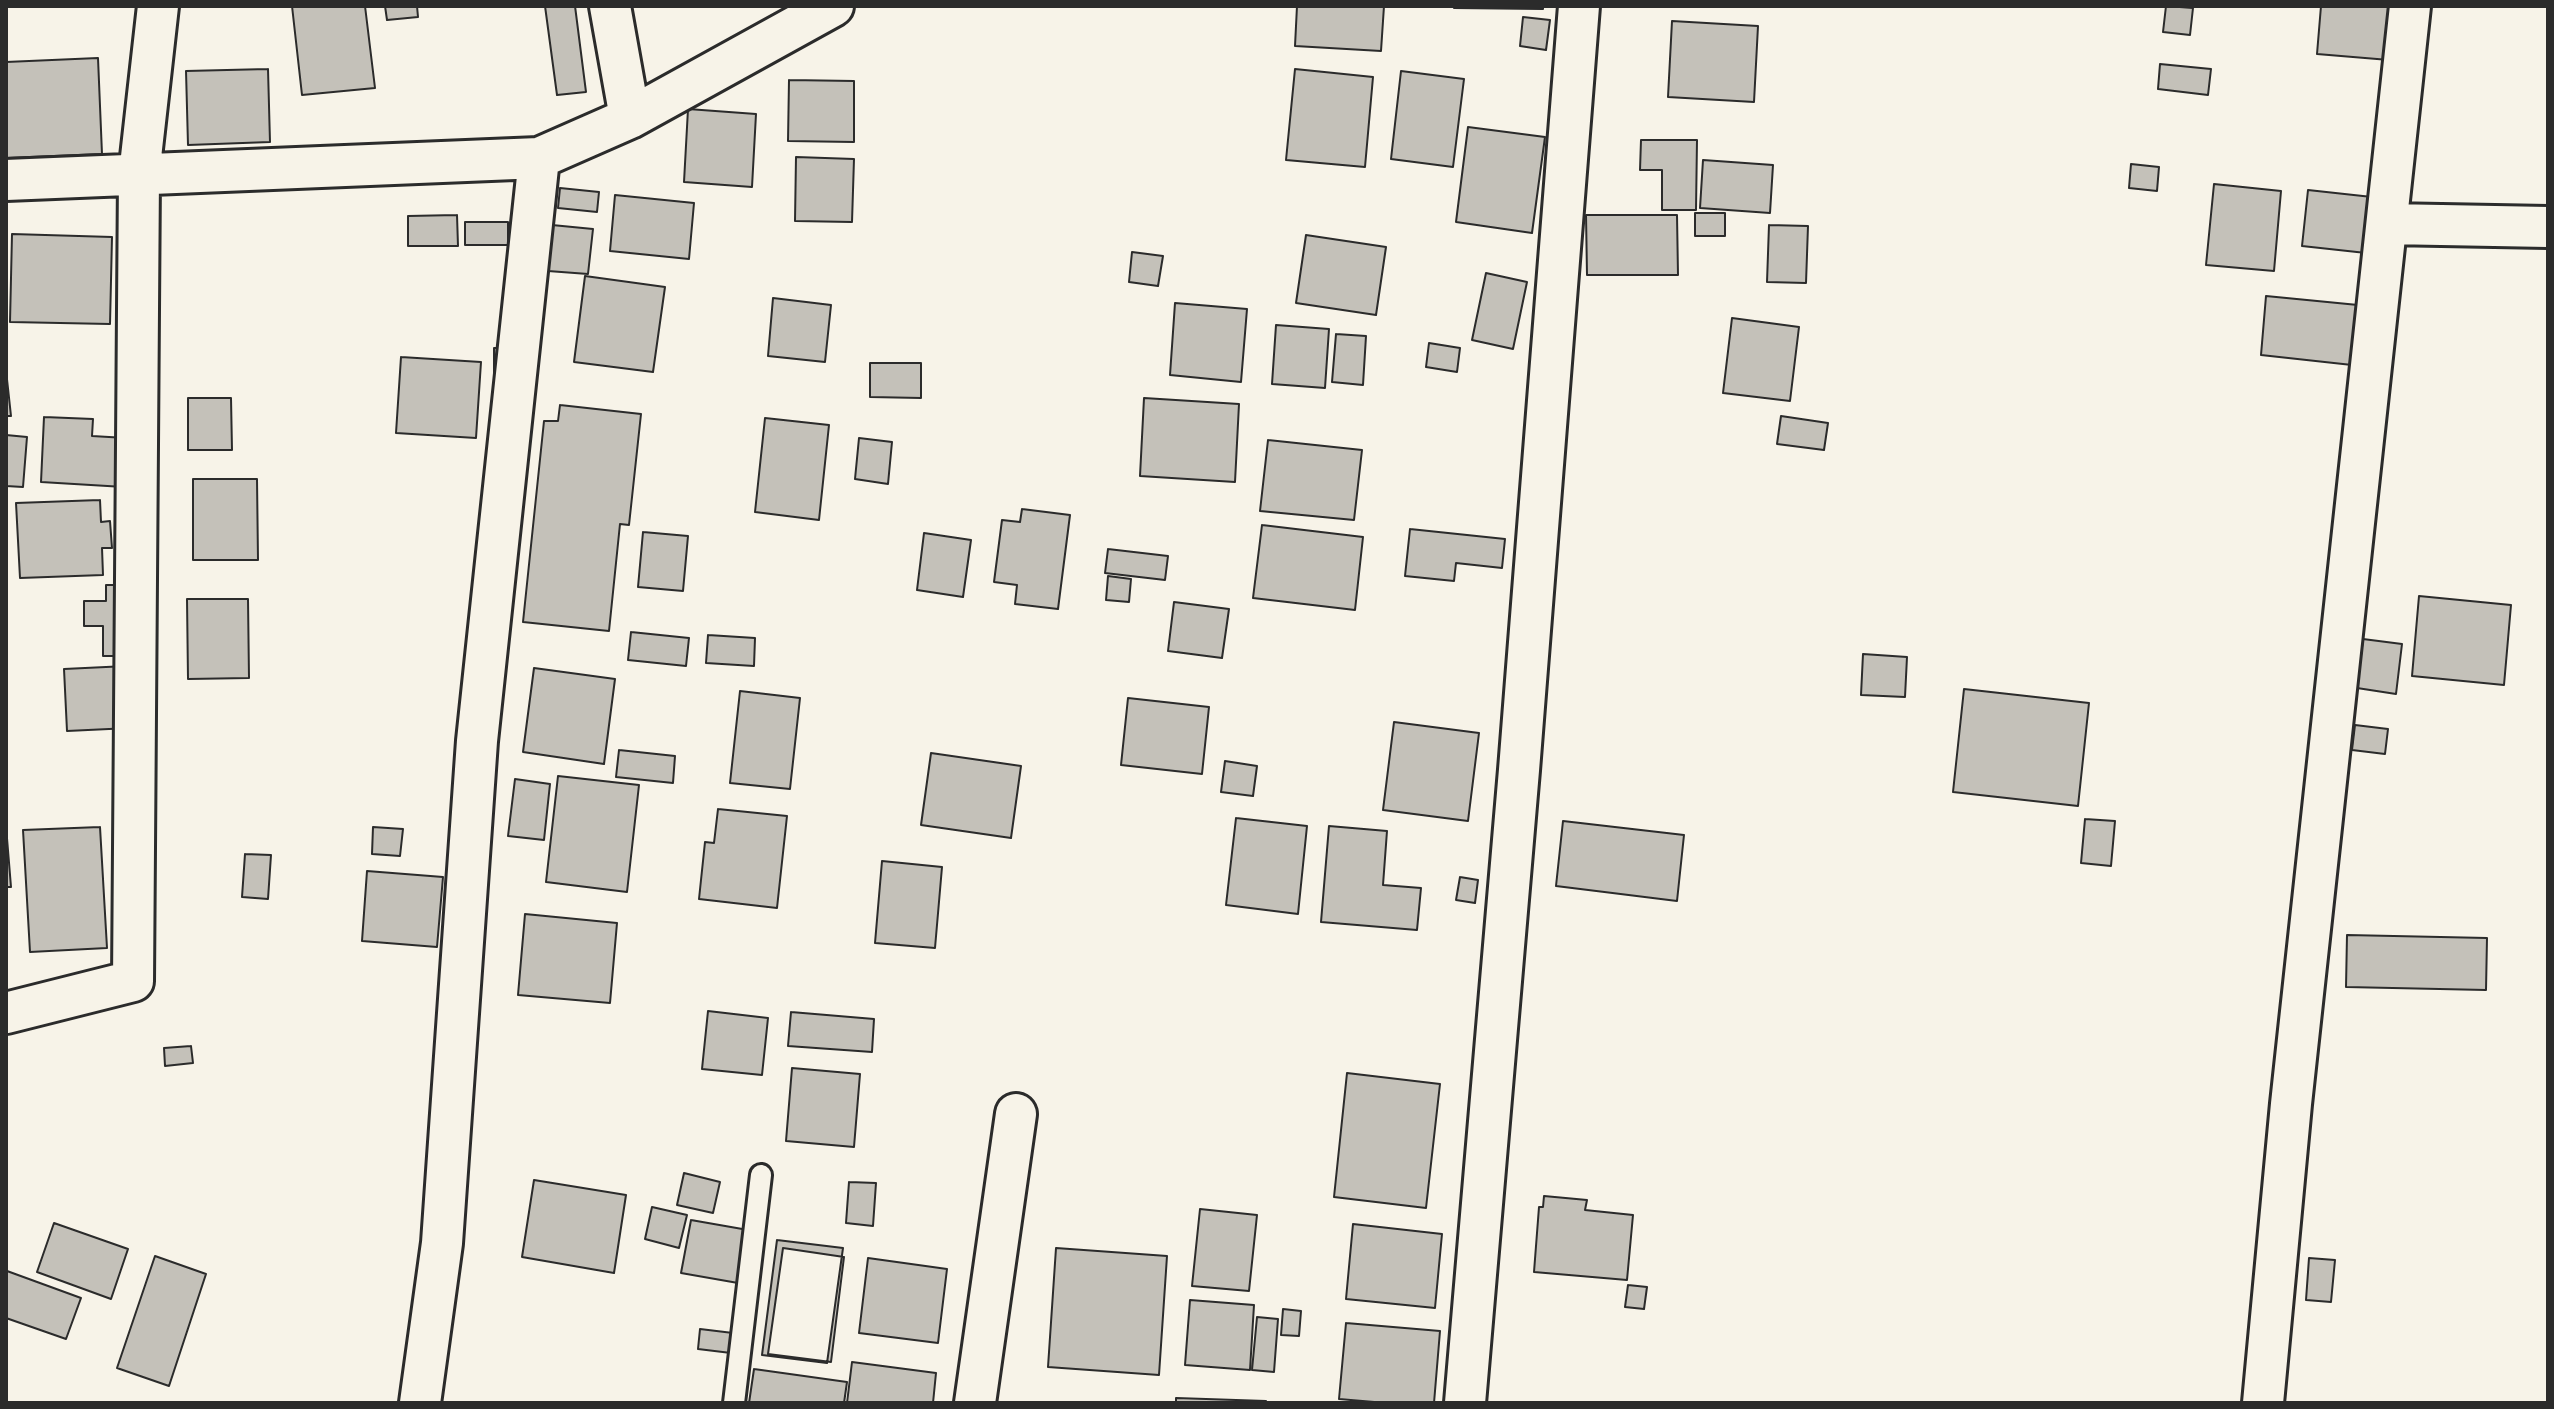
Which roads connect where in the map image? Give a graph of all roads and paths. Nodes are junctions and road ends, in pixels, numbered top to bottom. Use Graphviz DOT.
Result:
graph roads {
  1 [pos="158,6"];
  2 [pos="610,6"];
  3 [pos="833,6"];
  4 [pos="1579,6"];
  5 [pos="2410,6"];
  6 [pos="630,118"];
  7 [pos="539,158"];
  8 [pos="139,175"];
  9 [pos="6,180"];
  10 [pos="2388,224"];
  11 [pos="2548,227"];
  12 [pos="6,1013"];
  13 [pos="1016,1114"];
  14 [pos="761,1175"];
  15 [pos="420,1403"];
  16 [pos="734,1403"];
  17 [pos="975,1403"];
  18 [pos="1465,1403"];
  19 [pos="2263,1403"];
  1 -- 8 [label="street"];
  2 -- 6 [label="street"];
  3 -- 6 [label="street"];
  4 -- 18 [label="street"];
  5 -- 10 [label="street"];
  6 -- 7 [label="street"];
  7 -- 8 [label="street"];
  7 -- 15 [label="street"];
  8 -- 9 [label="street"];
  8 -- 12 [label="street"];
  10 -- 11 [label="street"];
  10 -- 19 [label="street"];
  13 -- 17 [label="street"];
  14 -- 16 [label="lane"];
}
